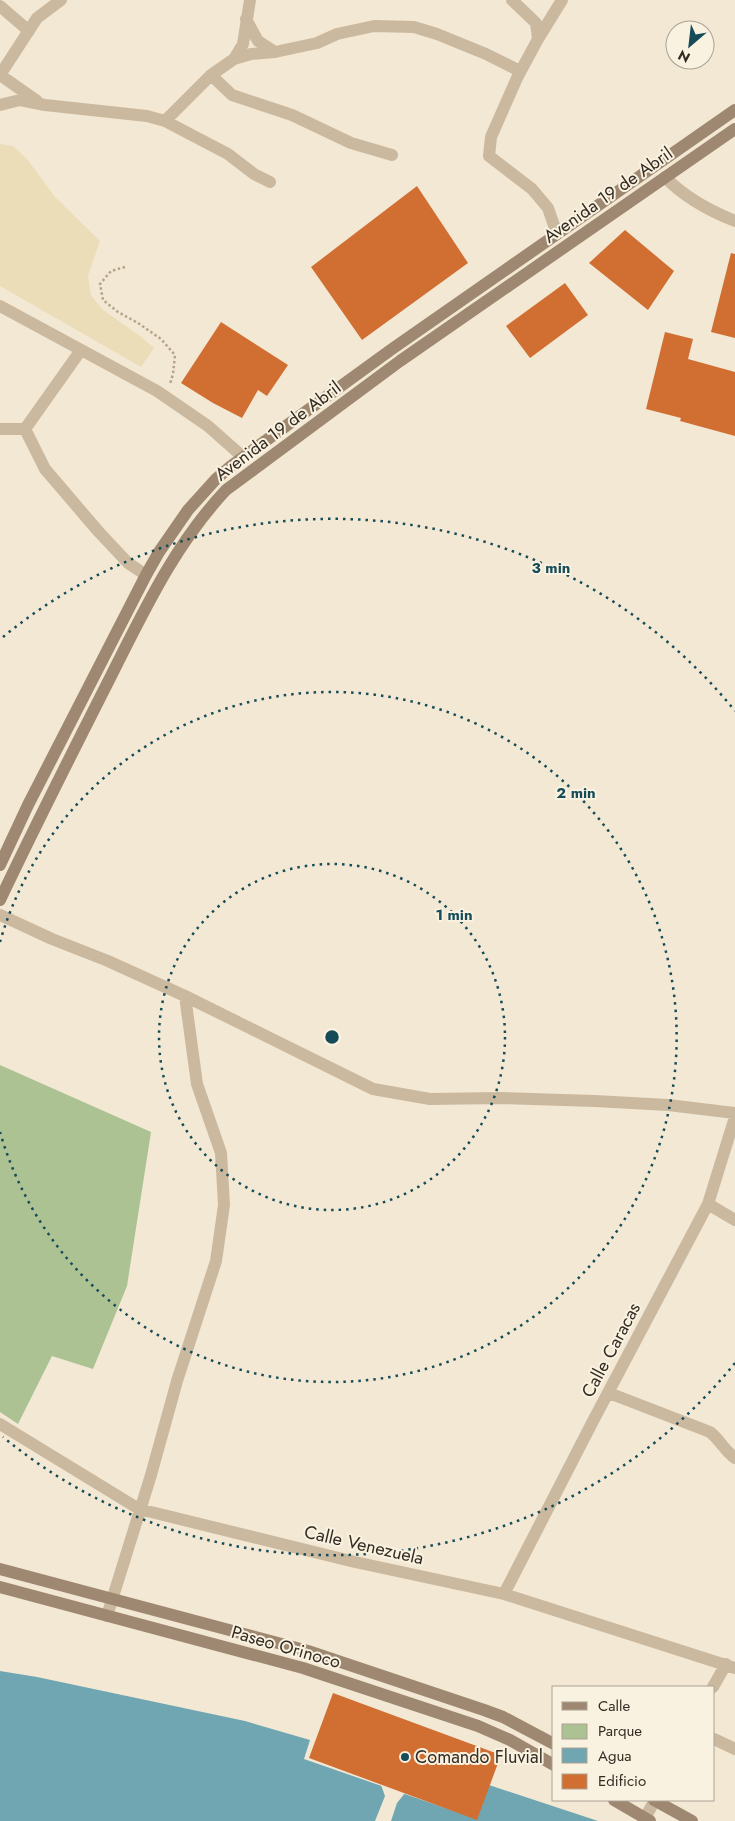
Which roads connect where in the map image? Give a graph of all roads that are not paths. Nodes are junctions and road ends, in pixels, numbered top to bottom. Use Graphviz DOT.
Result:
graph roads {
  1 [pos="61,0"];
  2 [pos="250,0"];
  3 [pos="562,0"];
  4 [pos="513,1"];
  5 [pos="0,6"];
  6 [pos="246,19"];
  7 [pos="29,31"];
  8 [pos="538,39"];
  9 [pos="275,52"];
  10 [pos="234,59"];
  11 [pos="520,72"];
  12 [pos="0,75"];
  13 [pos="211,75"];
  14 [pos="0,105"];
  15 [pos="45,105"];
  16 [pos="735,110"];
  17 [pos="165,121"];
  18 [pos="735,129"];
  19 [pos="392,155"];
  20 [pos="665,177"];
  21 [pos="270,182"];
  22 [pos="735,221"];
  23 [pos="557,234"];
  24 [pos="0,306"];
  25 [pos="81,350"];
  26 [pos="25,429"];
  27 [pos="0,430"];
  28 [pos="243,457"];
  29 [pos="146,575"];
  30 [pos="0,865"];
  31 [pos="0,900"];
  32 [pos="0,915"];
  33 [pos="184,996"];
  34 [pos="735,1113"];
  35 [pos="735,1117"];
  36 [pos="708,1204"];
  37 [pos="735,1220"];
  38 [pos="608,1393"];
  39 [pos="0,1424"];
  40 [pos="735,1458"];
  41 [pos="139,1510"];
  42 [pos="0,1569"];
  43 [pos="0,1587"];
  44 [pos="504,1594"];
  45 [pos="112,1600"];
  46 [pos="107,1616"];
  47 [pos="730,1666"];
  48 [pos="714,1686"];
  49 [pos="715,1739"];
  50 [pos="552,1743"];
  51 [pos="735,1749"];
  52 [pos="552,1764"];
  53 [pos="616,1801"];
  54 [pos="654,1801"];
  55 [pos="656,1801"];
  56 [pos="648,1820"];
  57 [pos="692,1821"];
  1 -- 7 [label="street"];
  2 -- 6 [label="street"];
  3 -- 8 [label="street"];
  4 -- 8 [label="street"];
  5 -- 7 [label="street"];
  6 -- 9 [label="street"];
  6 -- 10 [label="street"];
  7 -- 12 [label="street"];
  8 -- 11 [label="street"];
  9 -- 10 [label="street"];
  9 -- 11 [label="street"];
  10 -- 13 [label="street"];
  11 -- 23 [label="street"];
  12 -- 15 [label="street"];
  13 -- 17 [label="street"];
  13 -- 19 [label="street"];
  14 -- 15 [label="street"];
  15 -- 17 [label="street"];
  16 -- 23 [label="street, Avenida 19 de Abril"];
  17 -- 21 [label="street"];
  18 -- 20 [label="street, Avenida 19 de Abril"];
  20 -- 22 [label="street"];
  20 -- 31 [label="street, Avenida 19 de Abril"];
  23 -- 28 [label="street, Avenida 19 de Abril"];
  24 -- 25 [label="street"];
  25 -- 26 [label="street"];
  25 -- 28 [label="street"];
  26 -- 27 [label="street"];
  26 -- 29 [label="street"];
  28 -- 29 [label="street, Avenida 19 de Abril"];
  29 -- 30 [label="street, Avenida 19 de Abril"];
  32 -- 33 [label="street"];
  33 -- 34 [label="street"];
  33 -- 41 [label="street"];
  35 -- 36 [label="street, Calle Caracas"];
  36 -- 37 [label="street"];
  36 -- 38 [label="street, Calle Caracas"];
  38 -- 40 [label="street"];
  38 -- 44 [label="street, Calle Caracas"];
  39 -- 41 [label="street, Calle Venezuela"];
  41 -- 44 [label="street, Calle Venezuela"];
  41 -- 45 [label="street"];
  42 -- 45 [label="street, Paseo Orinoco"];
  43 -- 46 [label="street, Paseo Orinoco"];
  44 -- 47 [label="street, Calle Venezuela"];
  45 -- 46 [label="street"];
  45 -- 50 [label="street, Paseo Orinoco"];
  46 -- 52 [label="street, Paseo Orinoco"];
  47 -- 48 [label="street"];
  49 -- 51 [label="street"];
  53 -- 56 [label="street"];
  54 -- 56 [label="street"];
  55 -- 57 [label="street"];
}
